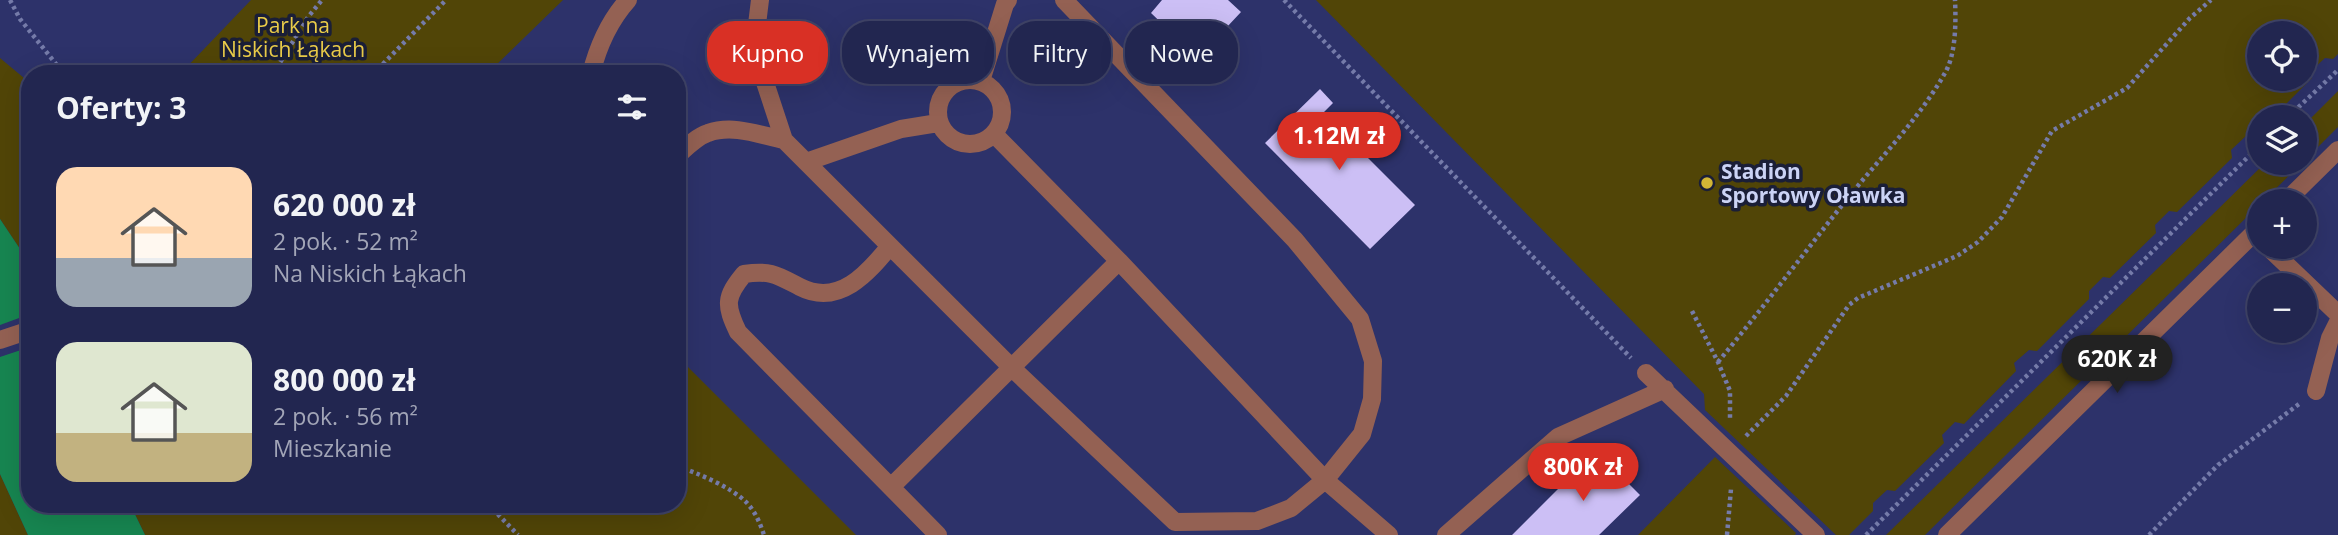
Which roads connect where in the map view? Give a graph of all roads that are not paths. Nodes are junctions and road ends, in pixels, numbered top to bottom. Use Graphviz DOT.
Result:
graph roads {
  1 [pos="628,0"];
  2 [pos="760,0"];
  3 [pos="1008,0"];
  4 [pos="1065,0"];
  5 [pos="994,39"];
  6 [pos="593,65"];
  7 [pos="954,84"];
  8 [pos="986,84"];
  9 [pos="938,123"];
  10 [pos="994,134"];
  11 [pos="784,140"];
  12 [pos="686,148"];
  13 [pos="2338,150"];
  14 [pos="806,162"];
  15 [pos="2298,189"];
  16 [pos="2247,243"];
  17 [pos="890,246"];
  18 [pos="2281,259"];
  19 [pos="1119,261"];
  20 [pos="2338,314"];
  21 [pos="2338,322"];
  22 [pos="21,333"];
  23 [pos="0,340"];
  24 [pos="1012,368"];
  25 [pos="1646,373"];
  26 [pos="1665,389"];
  27 [pos="2316,391"];
  28 [pos="1325,480"];
  29 [pos="891,486"];
  30 [pos="1170,528"];
  31 [pos="938,535"];
  32 [pos="1389,535"];
  33 [pos="1446,535"];
  34 [pos="1816,535"];
  35 [pos="1947,535"];
  1 -- 6 [label="street"];
  2 -- 11 [label="street"];
  3 -- 5 [label="street"];
  4 -- 28 [label="street"];
  7 -- 9 [label="street"];
  8 -- 10 [label="street"];
  9 -- 10 [label="street"];
  9 -- 14 [label="street"];
  10 -- 19 [label="street"];
  11 -- 12 [label="street"];
  11 -- 14 [label="street"];
  13 -- 15 [label="street"];
  14 -- 17 [label="street"];
  16 -- 35 [label="street"];
  17 -- 24 [label="street"];
  17 -- 29 [label="street"];
  18 -- 20 [label="street"];
  19 -- 24 [label="street"];
  19 -- 28 [label="street"];
  21 -- 27 [label="street"];
  22 -- 23 [label="street"];
  24 -- 29 [label="street"];
  24 -- 30 [label="street"];
  25 -- 26 [label="street"];
  26 -- 33 [label="street"];
  26 -- 34 [label="street"];
  28 -- 30 [label="street"];
  28 -- 32 [label="street"];
  29 -- 31 [label="street"];
}
